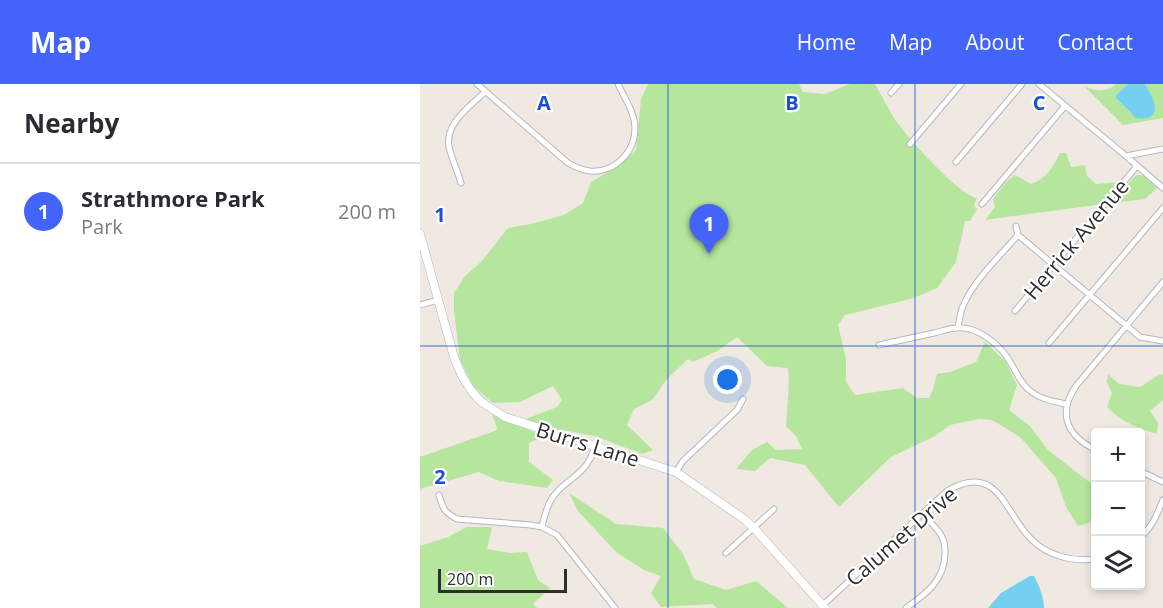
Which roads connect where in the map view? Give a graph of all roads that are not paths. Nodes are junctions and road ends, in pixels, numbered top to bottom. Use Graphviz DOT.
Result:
graph roads {
  1 [pos="477,84"];
  2 [pos="618,84"];
  3 [pos="899,84"];
  4 [pos="961,84"];
  5 [pos="1022,84"];
  6 [pos="1039,84"];
  7 [pos="485,92"];
  8 [pos="891,93"];
  9 [pos="1065,106"];
  10 [pos="910,144"];
  11 [pos="1163,149"];
  12 [pos="1126,156"];
  13 [pos="956,162"];
  14 [pos="1137,166"];
  15 [pos="461,183"];
  16 [pos="1163,188"];
  17 [pos="982,204"];
  18 [pos="1163,208"];
  19 [pos="1016,226"];
  20 [pos="420,234"];
  21 [pos="1018,235"];
  22 [pos="1054,265"];
  23 [pos="1163,282"];
  24 [pos="1160,290"];
  25 [pos="1090,295"];
  26 [pos="438,300"];
  27 [pos="420,305"];
  28 [pos="1015,311"];
  29 [pos="1126,325"];
  30 [pos="958,327"];
  31 [pos="1163,341"];
  32 [pos="1049,343"];
  33 [pos="879,345"];
  34 [pos="743,399"];
  35 [pos="1066,404"];
  36 [pos="595,446"];
  37 [pos="1091,448"];
  38 [pos="676,472"];
  39 [pos="1145,473"];
  40 [pos="1163,482"];
  41 [pos="440,495"];
  42 [pos="1163,500"];
  43 [pos="774,509"];
  44 [pos="922,514"];
  45 [pos="542,527"];
  46 [pos="754,528"];
  47 [pos="1141,536"];
  48 [pos="726,553"];
  49 [pos="1091,559"];
  50 [pos="824,606"];
  51 [pos="615,608"];
  52 [pos="906,608"];
  1 -- 7 [label="street"];
  2 -- 7 [label="street"];
  3 -- 8 [label="street"];
  4 -- 10 [label="street"];
  5 -- 13 [label="street"];
  6 -- 9 [label="street"];
  7 -- 15 [label="street"];
  9 -- 12 [label="street"];
  9 -- 17 [label="street"];
  11 -- 12 [label="street"];
  12 -- 14 [label="street"];
  14 -- 16 [label="street"];
  14 -- 22 [label="street, Herrick Avenue"];
  18 -- 25 [label="street"];
  19 -- 21 [label="street"];
  20 -- 26 [label="street, Burrs Lane"];
  21 -- 22 [label="street"];
  21 -- 30 [label="street"];
  22 -- 25 [label="street"];
  22 -- 28 [label="street, Herrick Avenue"];
  23 -- 24 [label="street"];
  24 -- 29 [label="street"];
  25 -- 29 [label="street"];
  25 -- 32 [label="street"];
  26 -- 27 [label="street"];
  26 -- 36 [label="street, Burrs Lane"];
  29 -- 31 [label="street"];
  29 -- 35 [label="street"];
  30 -- 33 [label="street"];
  30 -- 35 [label="street"];
  34 -- 38 [label="street"];
  35 -- 37 [label="street"];
  36 -- 38 [label="street, Burrs Lane"];
  36 -- 45 [label="street"];
  38 -- 46 [label="street, Burrs Lane"];
  39 -- 40 [label="street"];
  41 -- 45 [label="street"];
  42 -- 47 [label="street"];
  43 -- 46 [label="street"];
  44 -- 49 [label="street, Calumet Drive"];
  44 -- 50 [label="street, Calumet Drive"];
  44 -- 52 [label="street"];
  45 -- 51 [label="street"];
  46 -- 48 [label="street"];
  46 -- 50 [label="street, Burrs Lane"];
}
